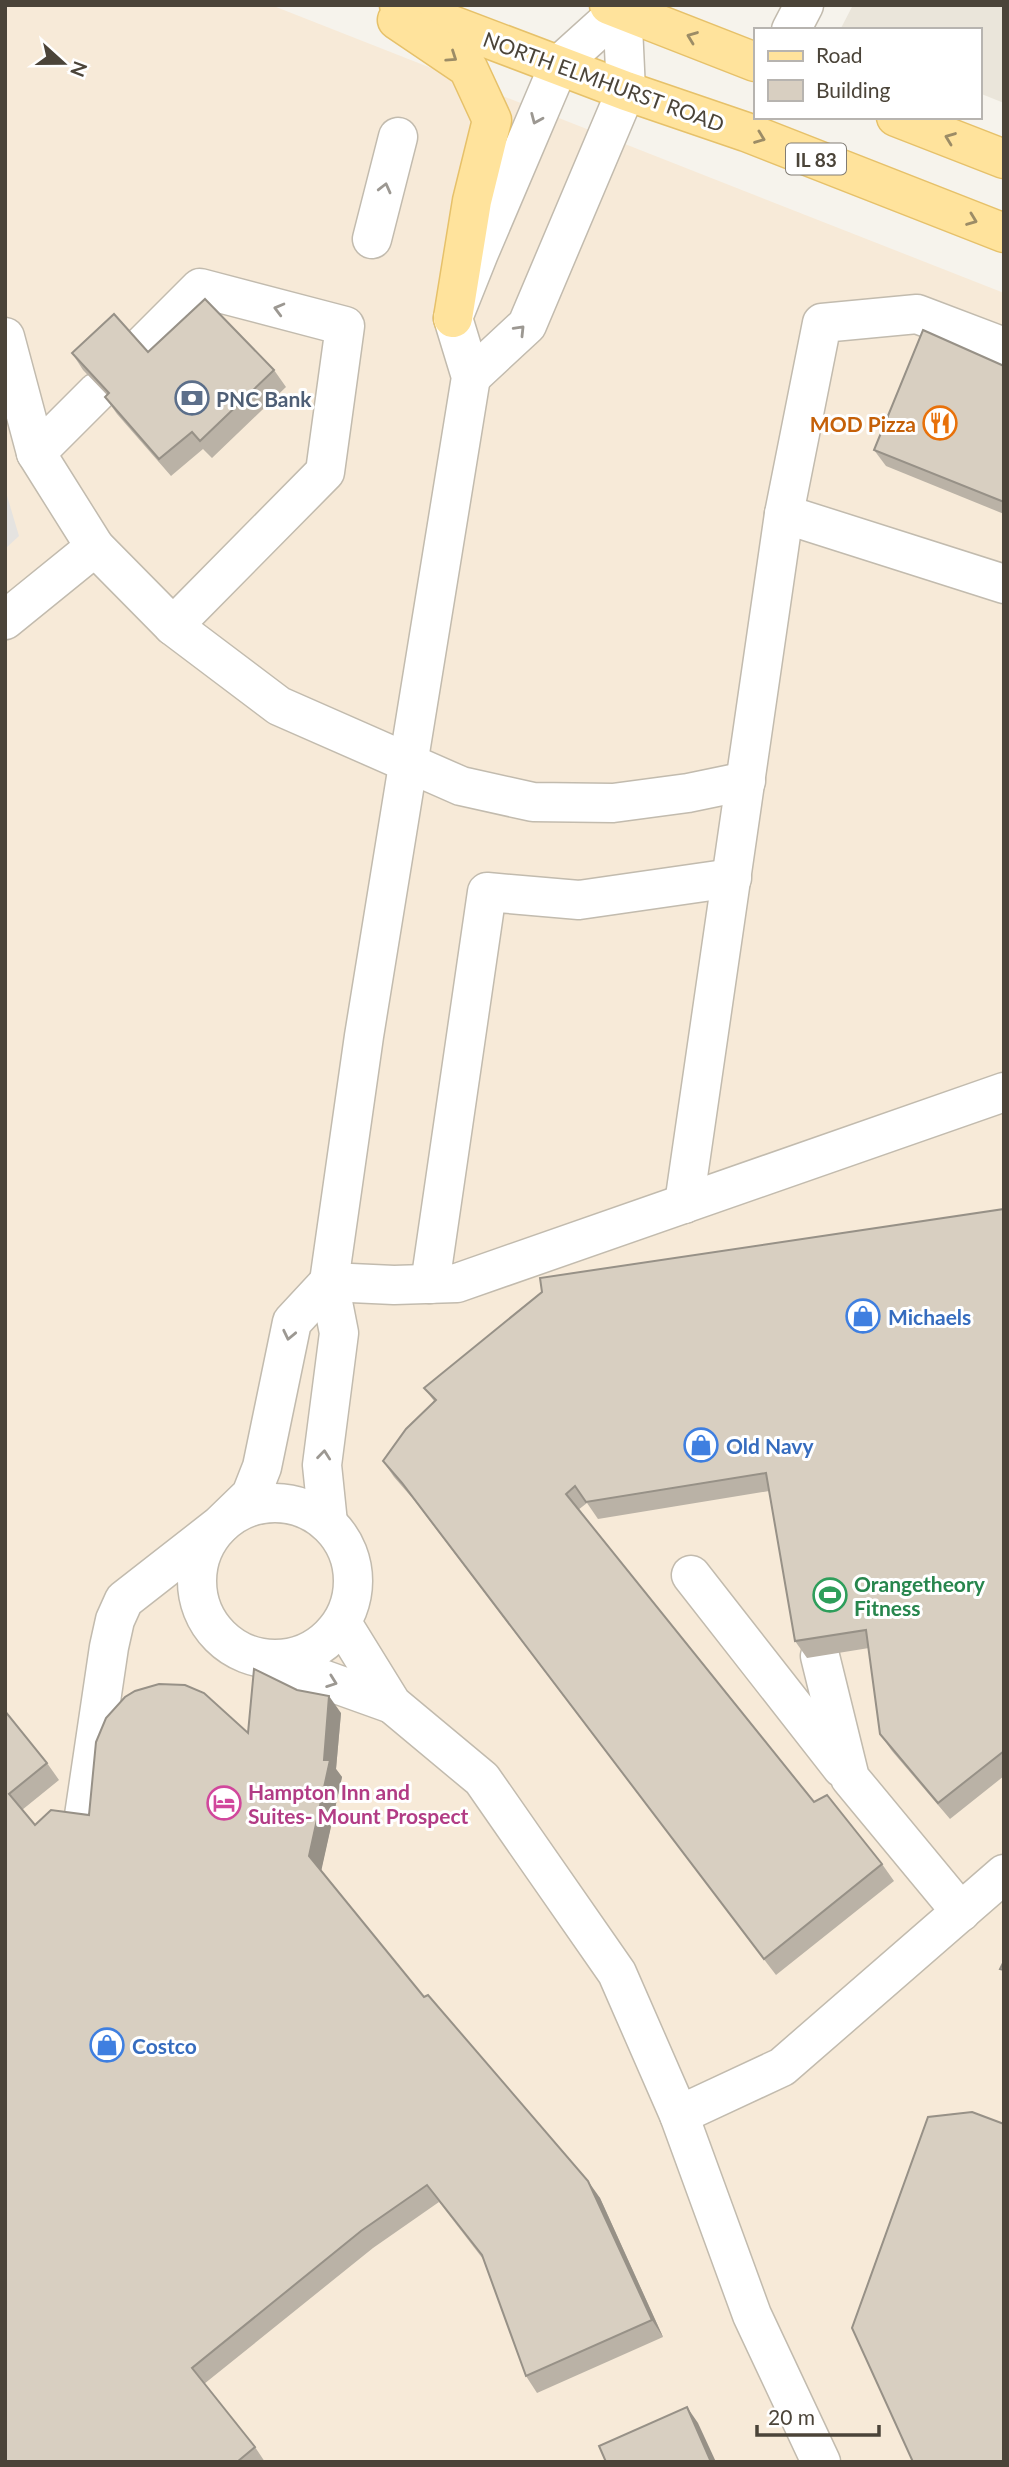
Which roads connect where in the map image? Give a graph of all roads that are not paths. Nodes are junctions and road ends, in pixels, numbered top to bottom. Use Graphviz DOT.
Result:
graph roads {
  1 [pos="374,5"];
  2 [pos="399,5"];
  3 [pos="804,5"];
  4 [pos="617,7"];
  5 [pos="792,28"];
  6 [pos="754,62"];
  7 [pos="559,65"];
  8 [pos="626,91"];
  9 [pos="902,119"];
  10 [pos="398,137"];
  11 [pos="1004,159"];
  12 [pos="1004,233"];
  13 [pos="372,239"];
  14 [pos="453,318"];
  15 [pos="5,337"];
  16 [pos="1004,347"];
  17 [pos="141,348"];
  18 [pos="471,377"];
  19 [pos="94,396"];
  20 [pos="36,453"];
  21 [pos="784,514"];
  22 [pos="95,547"];
  23 [pos="1004,584"];
  24 [pos="5,620"];
  25 [pos="173,626"];
  26 [pos="408,761"];
  27 [pos="746,781"];
  28 [pos="732,878"];
  29 [pos="1004,1093"];
  30 [pos="684,1204"];
  31 [pos="329,1282"];
  32 [pos="430,1284"];
  33 [pos="328,1523"];
  34 [pos="220,1525"];
  35 [pos="691,1575"];
  36 [pos="342,1623"];
  37 [pos="820,1656"];
  38 [pos="272,1661"];
  39 [pos="392,1704"];
  40 [pos="850,1778"];
  41 [pos="82,1829"];
  42 [pos="1004,1874"];
  43 [pos="961,1912"];
  44 [pos="679,2115"];
  45 [pos="821,2462"];
  1 -- 14 [label="main road, one-way"];
  2 -- 7 [label="main road, NORTH ELMHURST ROAD / IL 83"];
  3 -- 5 [label="street"];
  6 -- 4 [label="main road, one-way"];
  4 -- 7 [label="street"];
  4 -- 8 [label="street"];
  7 -- 8 [label="main road, NORTH ELMHURST ROAD / IL 83"];
  7 -- 14 [label="street, one-way"];
  8 -- 12 [label="main road, NORTH ELMHURST ROAD / IL 83, one-way"];
  18 -- 8 [label="street, one-way"];
  11 -- 9 [label="main road, one-way"];
  13 -- 10 [label="street, one-way"];
  14 -- 18 [label="street"];
  15 -- 20 [label="street"];
  16 -- 21 [label="street"];
  25 -- 17 [label="street, one-way"];
  18 -- 26 [label="street"];
  19 -- 20 [label="street"];
  20 -- 22 [label="street"];
  21 -- 23 [label="street"];
  21 -- 27 [label="street"];
  22 -- 24 [label="street"];
  22 -- 25 [label="street"];
  25 -- 26 [label="street"];
  26 -- 27 [label="street"];
  26 -- 31 [label="street"];
  27 -- 28 [label="street"];
  28 -- 30 [label="street"];
  28 -- 32 [label="street"];
  29 -- 30 [label="street"];
  30 -- 32 [label="street"];
  31 -- 32 [label="street"];
  33 -- 31 [label="street, one-way"];
  31 -- 34 [label="street, one-way"];
  33 -- 34 [label="street"];
  33 -- 36 [label="street"];
  34 -- 38 [label="street"];
  34 -- 41 [label="street"];
  35 -- 40 [label="street"];
  36 -- 38 [label="street"];
  36 -- 39 [label="street"];
  37 -- 40 [label="street"];
  38 -- 39 [label="street, one-way"];
  39 -- 44 [label="street"];
  40 -- 43 [label="street"];
  42 -- 43 [label="street"];
  43 -- 44 [label="street"];
  44 -- 45 [label="street"];
}
